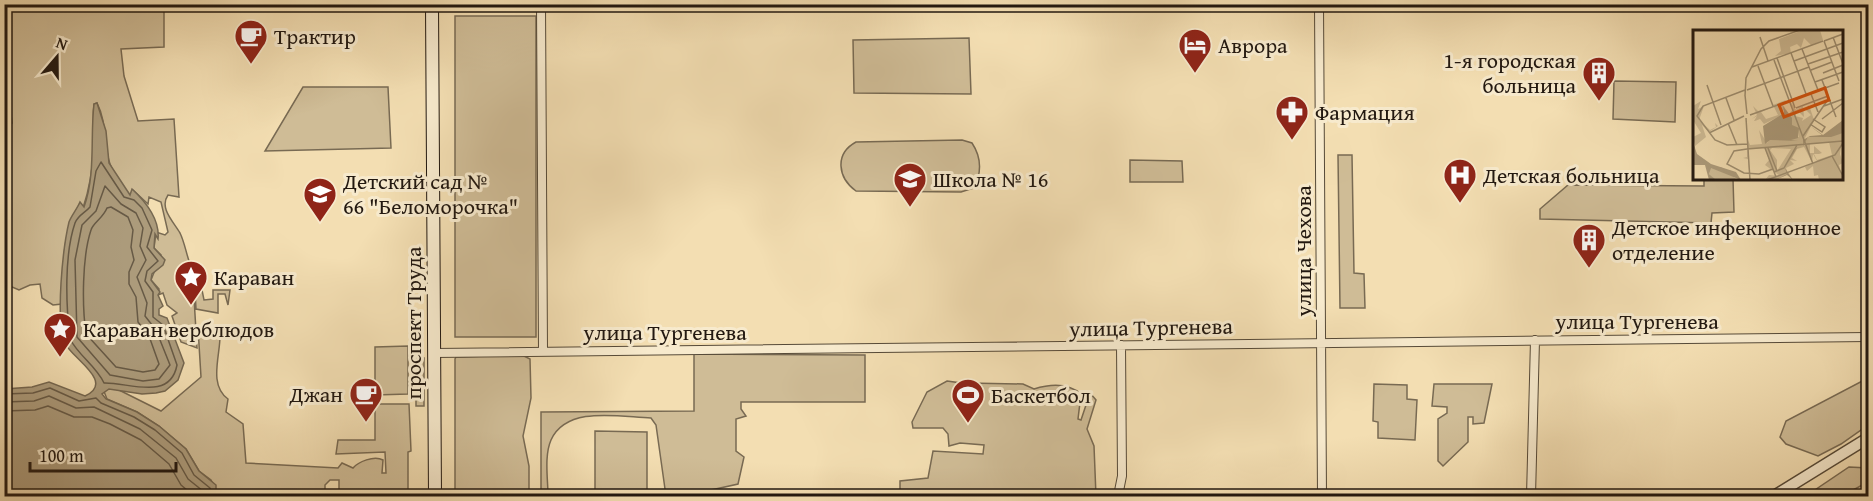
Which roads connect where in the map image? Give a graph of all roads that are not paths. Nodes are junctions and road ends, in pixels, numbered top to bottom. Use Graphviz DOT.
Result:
graph roads {
  1 [pos="432,4"];
  2 [pos="541,4"];
  3 [pos="1320,4"];
  4 [pos="1869,338"];
  5 [pos="1535,340"];
  6 [pos="1321,342"];
  7 [pos="1121,345"];
  8 [pos="543,350"];
  9 [pos="434,353"];
  10 [pos="1869,438"];
  11 [pos="435,496"];
  12 [pos="1118,496"];
  13 [pos="1322,496"];
  14 [pos="1531,496"];
  15 [pos="1774,496"];
  1 -- 9 [label="main road, проспект Труда"];
  2 -- 8 [label="street"];
  3 -- 6 [label="street, улица Чехова"];
  4 -- 5 [label="street, улица Тургенева"];
  5 -- 6 [label="street, улица Тургенева"];
  5 -- 14 [label="street"];
  6 -- 7 [label="street, улица Тургенева"];
  6 -- 13 [label="street, улица Чехова"];
  7 -- 8 [label="street, улица Тургенева"];
  7 -- 12 [label="street"];
  8 -- 9 [label="street, улица Тургенева"];
  9 -- 11 [label="main road, проспект Труда"];
  10 -- 15 [label="street"];
}
